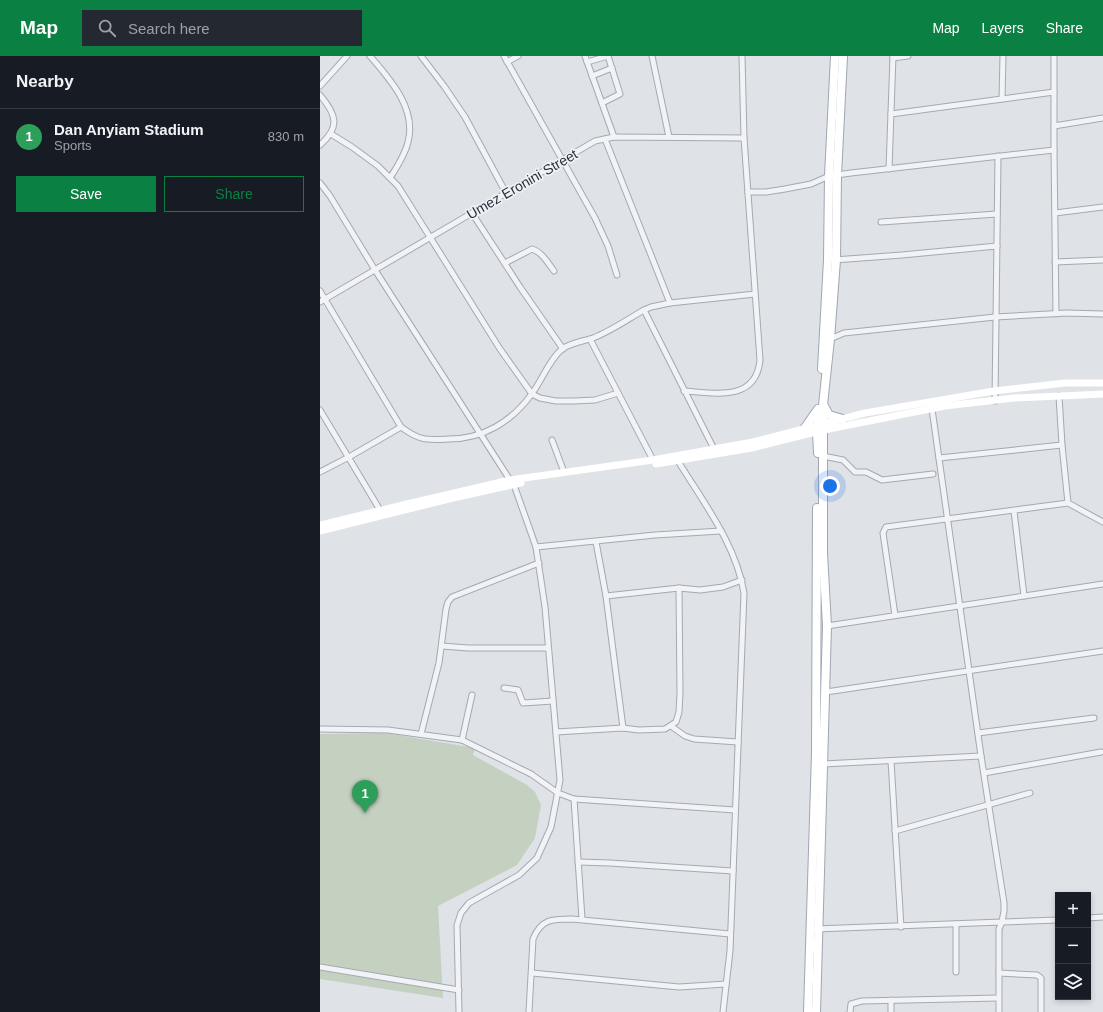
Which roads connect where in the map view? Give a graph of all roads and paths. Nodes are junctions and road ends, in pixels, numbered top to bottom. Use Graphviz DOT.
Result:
graph roads {
  1 [pos="347,56"];
  2 [pos="370,56"];
  3 [pos="421,56"];
  4 [pos="504,56"];
  5 [pos="518,56"];
  6 [pos="585,56"];
  7 [pos="608,56"];
  8 [pos="652,56"];
  9 [pos="742,56"];
  10 [pos="835,56"];
  11 [pos="843,56"];
  12 [pos="908,56"];
  13 [pos="1003,56"];
  14 [pos="1054,56"];
  15 [pos="893,57"];
  16 [pos="507,62"];
  17 [pos="587,62"];
  18 [pos="612,68"];
  19 [pos="592,76"];
  20 [pos="320,86"];
  21 [pos="1054,92"];
  22 [pos="320,94"];
  23 [pos="1002,99"];
  24 [pos="602,103"];
  25 [pos="891,114"];
  26 [pos="1103,118"];
  27 [pos="1054,126"];
  28 [pos="331,134"];
  29 [pos="614,137"];
  30 [pos="668,137"];
  31 [pos="744,138"];
  32 [pos="605,139"];
  33 [pos="320,145"];
  34 [pos="1054,150"];
  35 [pos="998,156"];
  36 [pos="562,161"];
  37 [pos="889,169"];
  38 [pos="833,176"];
  39 [pos="390,178"];
  40 [pos="320,183"];
  41 [pos="748,192"];
  42 [pos="506,194"];
  43 [pos="1103,207"];
  44 [pos="472,213"];
  45 [pos="1055,213"];
  46 [pos="998,214"];
  47 [pos="881,222"];
  48 [pos="431,237"];
  49 [pos="997,246"];
  50 [pos="832,260"];
  51 [pos="1103,260"];
  52 [pos="1055,262"];
  53 [pos="505,263"];
  54 [pos="375,270"];
  55 [pos="554,271"];
  56 [pos="616,275"];
  57 [pos="320,291"];
  58 [pos="755,294"];
  59 [pos="322,301"];
  60 [pos="670,303"];
  61 [pos="644,310"];
  62 [pos="1056,314"];
  63 [pos="1103,314"];
  64 [pos="995,317"];
  65 [pos="590,338"];
  66 [pos="830,339"];
  67 [pos="563,349"];
  68 [pos="1103,383"];
  69 [pos="684,391"];
  70 [pos="994,391"];
  71 [pos="618,393"];
  72 [pos="532,394"];
  73 [pos="1103,394"];
  74 [pos="1059,396"];
  75 [pos="995,401"];
  76 [pos="822,405"];
  77 [pos="932,409"];
  78 [pos="320,410"];
  79 [pos="843,419"];
  80 [pos="401,427"];
  81 [pos="821,428"];
  82 [pos="804,429"];
  83 [pos="481,435"];
  84 [pos="552,440"];
  85 [pos="1062,445"];
  86 [pos="714,449"];
  87 [pos="823,456"];
  88 [pos="349,457"];
  89 [pos="939,458"];
  90 [pos="653,460"];
  91 [pos="678,461"];
  92 [pos="320,472"];
  93 [pos="564,472"];
  94 [pos="933,474"];
  95 [pos="512,483"];
  96 [pos="1068,503"];
  97 [pos="380,510"];
  98 [pos="1014,511"];
  99 [pos="948,519"];
  100 [pos="1103,522"];
  101 [pos="320,526"];
  102 [pos="320,531"];
  103 [pos="721,531"];
  104 [pos="596,542"];
  105 [pos="536,548"];
  106 [pos="538,563"];
  107 [pos="742,580"];
  108 [pos="1103,584"];
  109 [pos="679,588"];
  110 [pos="606,596"];
  111 [pos="1024,596"];
  112 [pos="960,606"];
  113 [pos="896,615"];
  114 [pos="827,626"];
  115 [pos="442,646"];
  116 [pos="548,648"];
  117 [pos="1103,651"];
  118 [pos="969,670"];
  119 [pos="504,688"];
  120 [pos="826,692"];
  121 [pos="472,695"];
  122 [pos="553,701"];
  123 [pos="821,709"];
  124 [pos="1094,718"];
  125 [pos="671,726"];
  126 [pos="623,728"];
  127 [pos="320,729"];
  128 [pos="556,732"];
  129 [pos="978,733"];
  130 [pos="421,734"];
  131 [pos="462,740"];
  132 [pos="738,742"];
  133 [pos="1101,752"];
  134 [pos="981,756"];
  135 [pos="891,761"];
  136 [pos="823,764"];
  137 [pos="984,773"];
  138 [pos="558,793"];
  139 [pos="1030,793"];
  140 [pos="574,799"];
  141 [pos="989,805"];
  142 [pos="735,810"];
  143 [pos="895,831"];
  144 [pos="578,862"];
  145 [pos="733,871"];
  146 [pos="1103,917"];
  147 [pos="1091,918"];
  148 [pos="582,919"];
  149 [pos="1055,920"];
  150 [pos="1002,922"];
  151 [pos="956,924"];
  152 [pos="901,927"];
  153 [pos="814,929"];
  154 [pos="730,934"];
  155 [pos="320,967"];
  156 [pos="956,972"];
  157 [pos="532,973"];
  158 [pos="999,974"];
  159 [pos="726,984"];
  160 [pos="459,990"];
  161 [pos="998,998"];
  162 [pos="891,1000"];
  163 [pos="459,1012"];
  164 [pos="529,1012"];
  165 [pos="723,1012"];
  166 [pos="808,1012"];
  167 [pos="816,1012"];
  168 [pos="850,1012"];
  169 [pos="891,1012"];
  170 [pos="999,1012"];
  171 [pos="1041,1012"];
  1 -- 20 [label="street"];
  2 -- 39 [label="street"];
  3 -- 42 [label="street"];
  4 -- 16 [label="street"];
  5 -- 16 [label="street"];
  6 -- 17 [label="street"];
  7 -- 17 [label="street"];
  7 -- 18 [label="street"];
  8 -- 30 [label="street"];
  9 -- 31 [label="street"];
  10 -- 38 [label="main road"];
  11 -- 38 [label="main road"];
  12 -- 15 [label="street"];
  13 -- 23 [label="street"];
  14 -- 21 [label="street"];
  15 -- 25 [label="street"];
  16 -- 36 [label="street"];
  17 -- 19 [label="street"];
  18 -- 19 [label="street"];
  18 -- 24 [label="street"];
  19 -- 24 [label="street"];
  21 -- 23 [label="street"];
  21 -- 27 [label="street"];
  22 -- 28 [label="street"];
  23 -- 25 [label="street"];
  24 -- 29 [label="street"];
  25 -- 37 [label="street"];
  26 -- 27 [label="street"];
  27 -- 34 [label="street"];
  28 -- 33 [label="street"];
  28 -- 39 [label="street"];
  29 -- 30 [label="street, Umez Eronini Street"];
  29 -- 32 [label="street, Umez Eronini Street"];
  30 -- 31 [label="street, Umez Eronini Street"];
  31 -- 41 [label="street"];
  32 -- 36 [label="street, Umez Eronini Street"];
  32 -- 60 [label="street"];
  34 -- 35 [label="street"];
  34 -- 45 [label="street"];
  35 -- 37 [label="street"];
  35 -- 46 [label="street"];
  36 -- 42 [label="street, Umez Eronini Street"];
  36 -- 56 [label="street"];
  37 -- 38 [label="street"];
  38 -- 41 [label="street"];
  38 -- 50 [label="main road"];
  39 -- 48 [label="street"];
  40 -- 54 [label="street"];
  41 -- 58 [label="street"];
  42 -- 44 [label="street, Umez Eronini Street"];
  43 -- 45 [label="street"];
  44 -- 48 [label="street, Umez Eronini Street"];
  44 -- 53 [label="street"];
  45 -- 52 [label="street"];
  46 -- 47 [label="street"];
  46 -- 49 [label="street"];
  48 -- 54 [label="street, Umez Eronini Street"];
  48 -- 72 [label="street"];
  49 -- 50 [label="street"];
  49 -- 64 [label="street"];
  50 -- 66 [label="main road"];
  50 -- 76 [label="main road"];
  51 -- 52 [label="street"];
  52 -- 62 [label="street"];
  53 -- 55 [label="street"];
  53 -- 67 [label="street"];
  54 -- 59 [label="street, Umez Eronini Street"];
  54 -- 83 [label="street"];
  57 -- 59 [label="street"];
  58 -- 60 [label="street"];
  58 -- 69 [label="street"];
  59 -- 80 [label="street"];
  60 -- 61 [label="street"];
  61 -- 65 [label="street"];
  61 -- 69 [label="street"];
  62 -- 63 [label="street"];
  62 -- 64 [label="street"];
  64 -- 66 [label="street"];
  64 -- 70 [label="street"];
  65 -- 67 [label="street"];
  65 -- 71 [label="street"];
  66 -- 76 [label="main road"];
  67 -- 72 [label="street"];
  68 -- 70 [label="main road"];
  69 -- 86 [label="street"];
  70 -- 75 [label="street"];
  70 -- 79 [label="main road"];
  71 -- 72 [label="street"];
  71 -- 90 [label="street"];
  72 -- 83 [label="street"];
  73 -- 74 [label="main road"];
  74 -- 75 [label="main road"];
  74 -- 85 [label="street"];
  75 -- 77 [label="main road"];
  76 -- 79 [label="main road"];
  76 -- 81 [label="main road"];
  76 -- 82 [label="main road"];
  77 -- 81 [label="main road"];
  77 -- 89 [label="street"];
  78 -- 88 [label="street"];
  79 -- 81 [label="main road"];
  80 -- 83 [label="street"];
  80 -- 88 [label="street"];
  81 -- 82 [label="main road"];
  81 -- 87 [label="main road"];
  81 -- 91 [label="main road"];
  81 -- 123 [label="main road"];
  82 -- 86 [label="main road"];
  83 -- 95 [label="street"];
  84 -- 93 [label="street"];
  85 -- 89 [label="street"];
  85 -- 96 [label="street"];
  86 -- 90 [label="main road"];
  87 -- 94 [label="street"];
  87 -- 114 [label="main road"];
  88 -- 92 [label="street"];
  88 -- 97 [label="street"];
  89 -- 99 [label="street"];
  90 -- 93 [label="main road"];
  91 -- 95 [label="main road"];
  91 -- 103 [label="street"];
  93 -- 95 [label="main road"];
  95 -- 97 [label="main road"];
  95 -- 102 [label="main road"];
  95 -- 105 [label="street"];
  96 -- 98 [label="street"];
  96 -- 100 [label="street"];
  97 -- 101 [label="main road"];
  98 -- 99 [label="street"];
  98 -- 111 [label="street"];
  99 -- 112 [label="street"];
  99 -- 113 [label="street"];
  103 -- 104 [label="street"];
  103 -- 107 [label="street"];
  104 -- 105 [label="street"];
  104 -- 110 [label="street"];
  105 -- 106 [label="street"];
  106 -- 115 [label="street"];
  106 -- 116 [label="street"];
  107 -- 109 [label="street"];
  107 -- 132 [label="street"];
  108 -- 111 [label="street"];
  109 -- 110 [label="street"];
  109 -- 125 [label="street"];
  110 -- 126 [label="street"];
  111 -- 112 [label="street"];
  112 -- 113 [label="street"];
  112 -- 118 [label="street"];
  113 -- 114 [label="street"];
  114 -- 120 [label="main road"];
  115 -- 116 [label="street"];
  115 -- 130 [label="street"];
  116 -- 122 [label="street"];
  117 -- 118 [label="street"];
  118 -- 120 [label="street"];
  118 -- 129 [label="street"];
  119 -- 122 [label="street"];
  120 -- 123 [label="main road"];
  121 -- 131 [label="street"];
  122 -- 128 [label="street"];
  123 -- 136 [label="main road"];
  123 -- 153 [label="main road"];
  124 -- 129 [label="street"];
  125 -- 126 [label="street"];
  125 -- 132 [label="street"];
  126 -- 128 [label="street"];
  127 -- 130 [label="street"];
  128 -- 138 [label="street"];
  129 -- 134 [label="street"];
  130 -- 131 [label="street"];
  131 -- 138 [label="street"];
  132 -- 142 [label="street"];
  133 -- 137 [label="street"];
  134 -- 135 [label="street"];
  134 -- 137 [label="street"];
  135 -- 136 [label="street"];
  135 -- 143 [label="street"];
  136 -- 153 [label="main road"];
  137 -- 141 [label="street"];
  138 -- 140 [label="street"];
  138 -- 160 [label="street"];
  139 -- 141 [label="street"];
  140 -- 142 [label="street"];
  140 -- 144 [label="street"];
  141 -- 143 [label="street"];
  141 -- 150 [label="street"];
  142 -- 145 [label="street"];
  143 -- 152 [label="street"];
  144 -- 145 [label="street"];
  144 -- 148 [label="street"];
  145 -- 154 [label="street"];
  146 -- 147 [label="street"];
  148 -- 154 [label="street"];
  148 -- 157 [label="street"];
  149 -- 150 [label="street"];
  150 -- 151 [label="street"];
  150 -- 158 [label="street"];
  151 -- 152 [label="street"];
  151 -- 156 [label="street"];
  152 -- 153 [label="street"];
  153 -- 166 [label="main road"];
  153 -- 167 [label="main road"];
  154 -- 159 [label="street"];
  155 -- 160 [label="street"];
  157 -- 159 [label="street"];
  157 -- 164 [label="street"];
  158 -- 161 [label="street"];
  158 -- 171 [label="street"];
  159 -- 165 [label="street"];
  160 -- 163 [label="street"];
  161 -- 162 [label="street"];
  161 -- 170 [label="street"];
  162 -- 168 [label="street"];
  162 -- 169 [label="street"];
}
